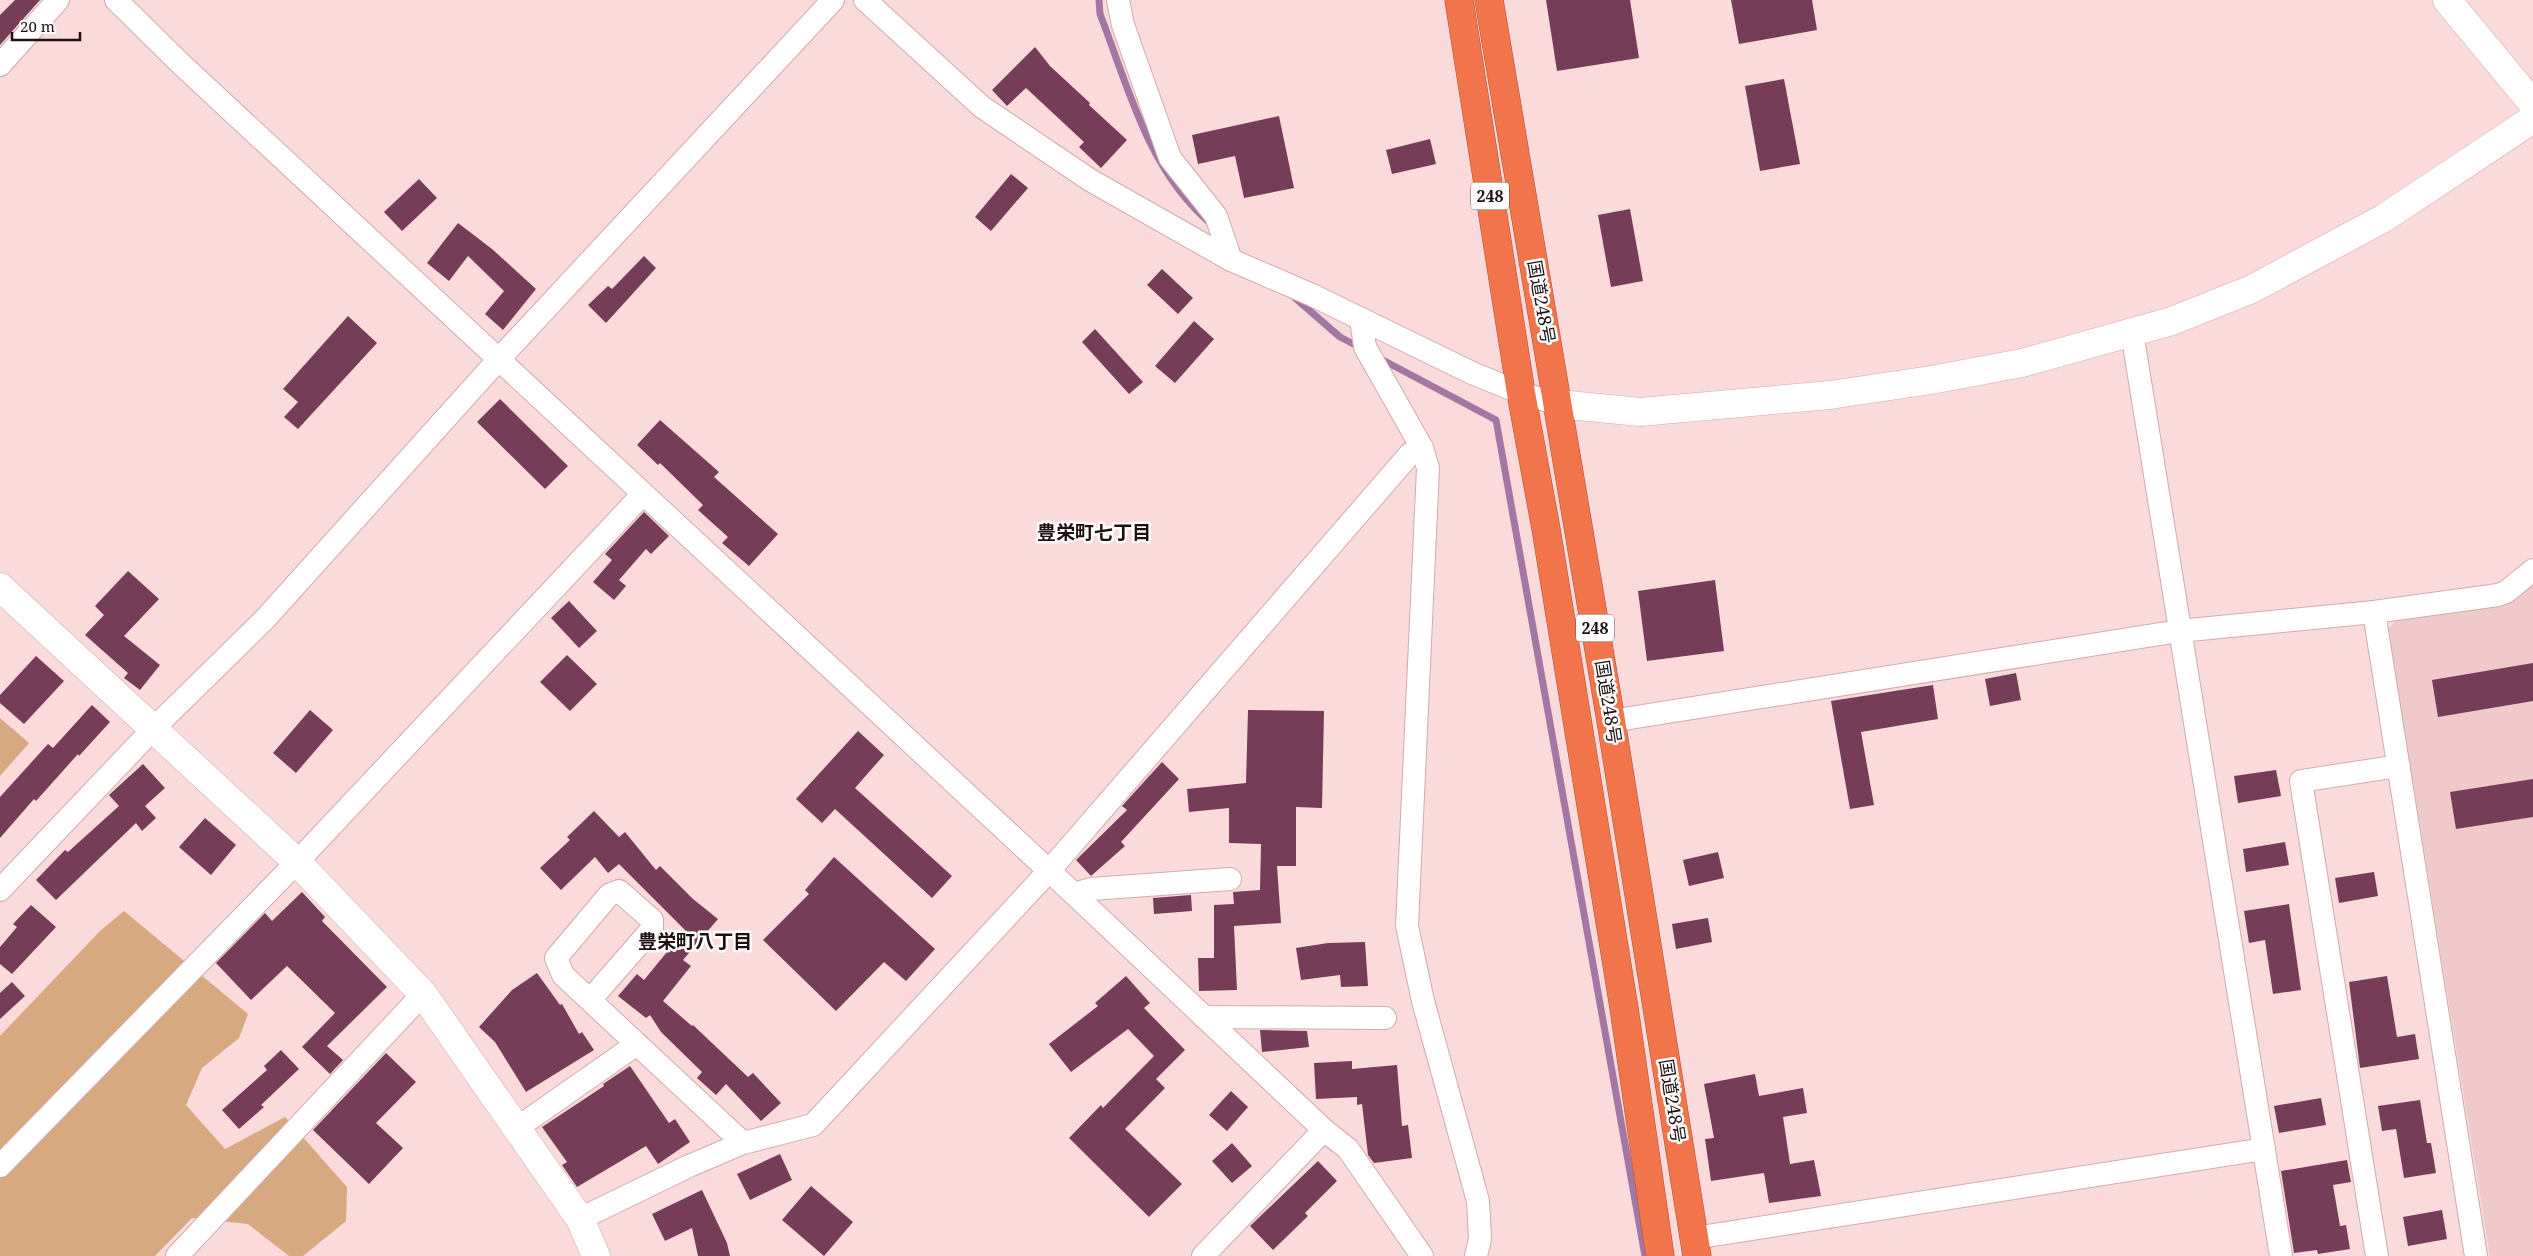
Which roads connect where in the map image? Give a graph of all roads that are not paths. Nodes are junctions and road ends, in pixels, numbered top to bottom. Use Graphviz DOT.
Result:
graph roads {
  1 [pos="58,0"];
  2 [pos="116,0"];
  3 [pos="138,0"];
  4 [pos="833,0"];
  5 [pos="865,0"];
  6 [pos="1118,0"];
  7 [pos="1459,0"];
  8 [pos="1489,0"];
  9 [pos="2447,0"];
  10 [pos="0,65"];
  11 [pos="182,65"];
  12 [pos="2533,104"];
  13 [pos="2533,119"];
  14 [pos="1231,260"];
  15 [pos="1362,319"];
  16 [pos="2132,332"];
  17 [pos="498,359"];
  18 [pos="1521,393"];
  19 [pos="1558,404"];
  20 [pos="1422,448"];
  21 [pos="643,494"];
  22 [pos="2533,570"];
  23 [pos="0,587"];
  24 [pos="2374,612"];
  25 [pos="2180,632"];
  26 [pos="1611,721"];
  27 [pos="154,728"];
  28 [pos="2399,766"];
  29 [pos="297,862"];
  30 [pos="1048,872"];
  31 [pos="1230,879"];
  32 [pos="0,890"];
  33 [pos="1074,894"];
  34 [pos="423,994"];
  35 [pos="590,1000"];
  36 [pos="1204,1017"];
  37 [pos="1385,1018"];
  38 [pos="637,1044"];
  39 [pos="517,1128"];
  40 [pos="1324,1130"];
  41 [pos="743,1143"];
  42 [pos="2264,1149"];
  43 [pos="0,1166"];
  44 [pos="580,1219"];
  45 [pos="1695,1247"];
  46 [pos="177,1256"];
  47 [pos="596,1256"];
  48 [pos="1203,1256"];
  49 [pos="1422,1256"];
  50 [pos="1476,1256"];
  51 [pos="1660,1256"];
  52 [pos="2281,1256"];
  53 [pos="2377,1256"];
  54 [pos="2476,1256"];
  1 -- 10 [label="street"];
  2 -- 11 [label="street"];
  3 -- 11 [label="street"];
  4 -- 17 [label="street"];
  5 -- 14 [label="street"];
  6 -- 14 [label="street"];
  7 -- 18 [label="highway, 国道248号 / 248"];
  8 -- 19 [label="highway, 国道248号 / 248"];
  9 -- 12 [label="street"];
  11 -- 17 [label="street"];
  13 -- 16 [label="street"];
  14 -- 15 [label="street"];
  15 -- 18 [label="street"];
  15 -- 20 [label="street"];
  16 -- 19 [label="street"];
  16 -- 25 [label="street"];
  17 -- 21 [label="street"];
  17 -- 27 [label="street"];
  18 -- 19 [label="street"];
  18 -- 51 [label="highway, 国道248号 / 248"];
  19 -- 26 [label="highway, 国道248号 / 248"];
  20 -- 30 [label="street"];
  20 -- 50 [label="street"];
  21 -- 29 [label="street"];
  21 -- 30 [label="street"];
  22 -- 24 [label="street"];
  23 -- 27 [label="street"];
  24 -- 25 [label="street"];
  24 -- 28 [label="street"];
  25 -- 26 [label="street"];
  25 -- 42 [label="street"];
  26 -- 45 [label="highway, 国道248号 / 248"];
  27 -- 29 [label="street"];
  27 -- 32 [label="street"];
  28 -- 53 [label="street"];
  28 -- 54 [label="street"];
  29 -- 34 [label="street"];
  29 -- 43 [label="street"];
  30 -- 33 [label="street"];
  30 -- 41 [label="street"];
  31 -- 33 [label="street"];
  33 -- 36 [label="street"];
  34 -- 39 [label="street"];
  34 -- 46 [label="street"];
  35 -- 35 [label="street"];
  35 -- 38 [label="street"];
  36 -- 37 [label="street"];
  36 -- 40 [label="street"];
  38 -- 39 [label="street"];
  38 -- 41 [label="street"];
  39 -- 44 [label="street"];
  40 -- 48 [label="street"];
  40 -- 49 [label="street"];
  41 -- 44 [label="street"];
  42 -- 45 [label="street"];
  42 -- 52 [label="street"];
  44 -- 47 [label="street"];
}
